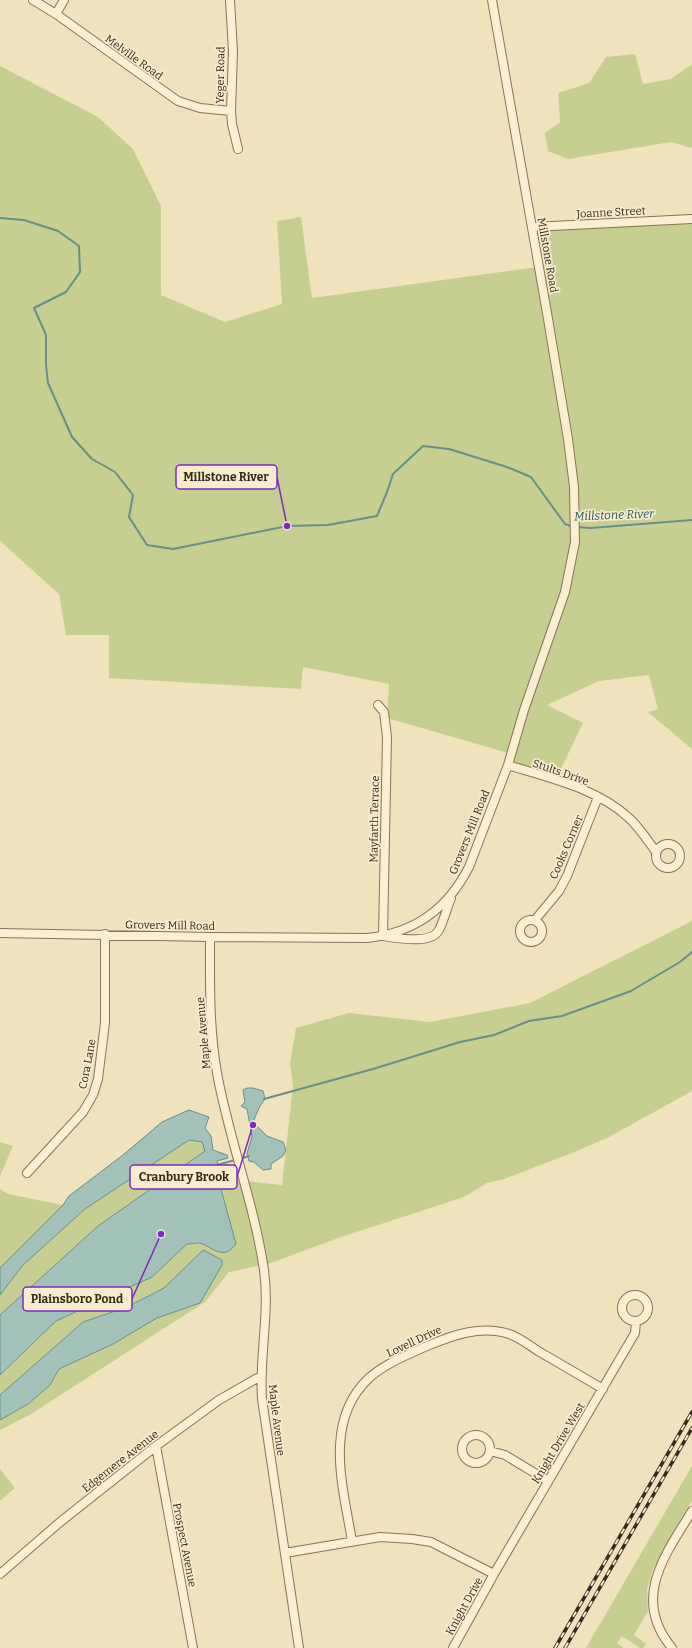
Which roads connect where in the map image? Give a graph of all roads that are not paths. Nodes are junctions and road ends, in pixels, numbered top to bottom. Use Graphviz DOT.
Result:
graph roads {
  1 [pos="33,0"];
  2 [pos="64,0"];
  3 [pos="230,0"];
  4 [pos="492,0"];
  5 [pos="56,14"];
  6 [pos="231,111"];
  7 [pos="238,149"];
  8 [pos="692,219"];
  9 [pos="532,227"];
  10 [pos="575,514"];
  11 [pos="378,706"];
  12 [pos="508,765"];
  13 [pos="598,797"];
  14 [pos="656,852"];
  15 [pos="452,895"];
  16 [pos="535,920"];
  17 [pos="0,933"];
  18 [pos="105,934"];
  19 [pos="383,936"];
  20 [pos="210,937"];
  21 [pos="27,1173"];
  22 [pos="636,1322"];
  23 [pos="261,1376"];
  24 [pos="603,1389"];
  25 [pos="156,1446"];
  26 [pos="490,1451"];
  27 [pos="548,1481"];
  28 [pos="692,1511"];
  29 [pos="352,1542"];
  30 [pos="285,1553"];
  31 [pos="2,1570"];
  32 [pos="494,1574"];
  33 [pos="193,1648"];
  34 [pos="299,1648"];
  35 [pos="453,1648"];
  36 [pos="672,1648"];
  1 -- 5 [label="street, Melville Road"];
  2 -- 5 [label="street"];
  3 -- 6 [label="street, Yeger Road"];
  4 -- 9 [label="street, Millstone Road"];
  5 -- 6 [label="street, Melville Road"];
  6 -- 7 [label="street, Yeger Road"];
  8 -- 9 [label="street, Joanne Street"];
  9 -- 10 [label="street, Millstone Road"];
  10 -- 12 [label="street, Grovers Mill Road"];
  11 -- 19 [label="street, Mayfarth Terrace"];
  12 -- 13 [label="street, Stults Drive"];
  12 -- 15 [label="street, Grovers Mill Road"];
  13 -- 14 [label="street, Stults Drive"];
  13 -- 16 [label="street, Cooks Corner"];
  15 -- 19 [label="street, Grovers Mill Road"];
  15 -- 19 [label="street"];
  17 -- 18 [label="street, Grovers Mill Road"];
  18 -- 20 [label="street, Grovers Mill Road"];
  18 -- 21 [label="street, Cora Lane"];
  19 -- 20 [label="street, Grovers Mill Road"];
  20 -- 23 [label="street, Maple Avenue"];
  22 -- 24 [label="street, Knight Drive West"];
  23 -- 25 [label="street, Edgemere Avenue"];
  23 -- 30 [label="street, Maple Avenue"];
  24 -- 27 [label="street, Knight Drive West"];
  24 -- 29 [label="street, Lovell Drive"];
  25 -- 31 [label="street, Edgemere Avenue"];
  25 -- 33 [label="street, Prospect Avenue"];
  26 -- 27 [label="street"];
  27 -- 32 [label="street, Knight Drive West"];
  28 -- 36 [label="street"];
  29 -- 30 [label="street"];
  29 -- 32 [label="street"];
  30 -- 34 [label="street, Maple Avenue"];
  32 -- 35 [label="street, Knight Drive"];
}
